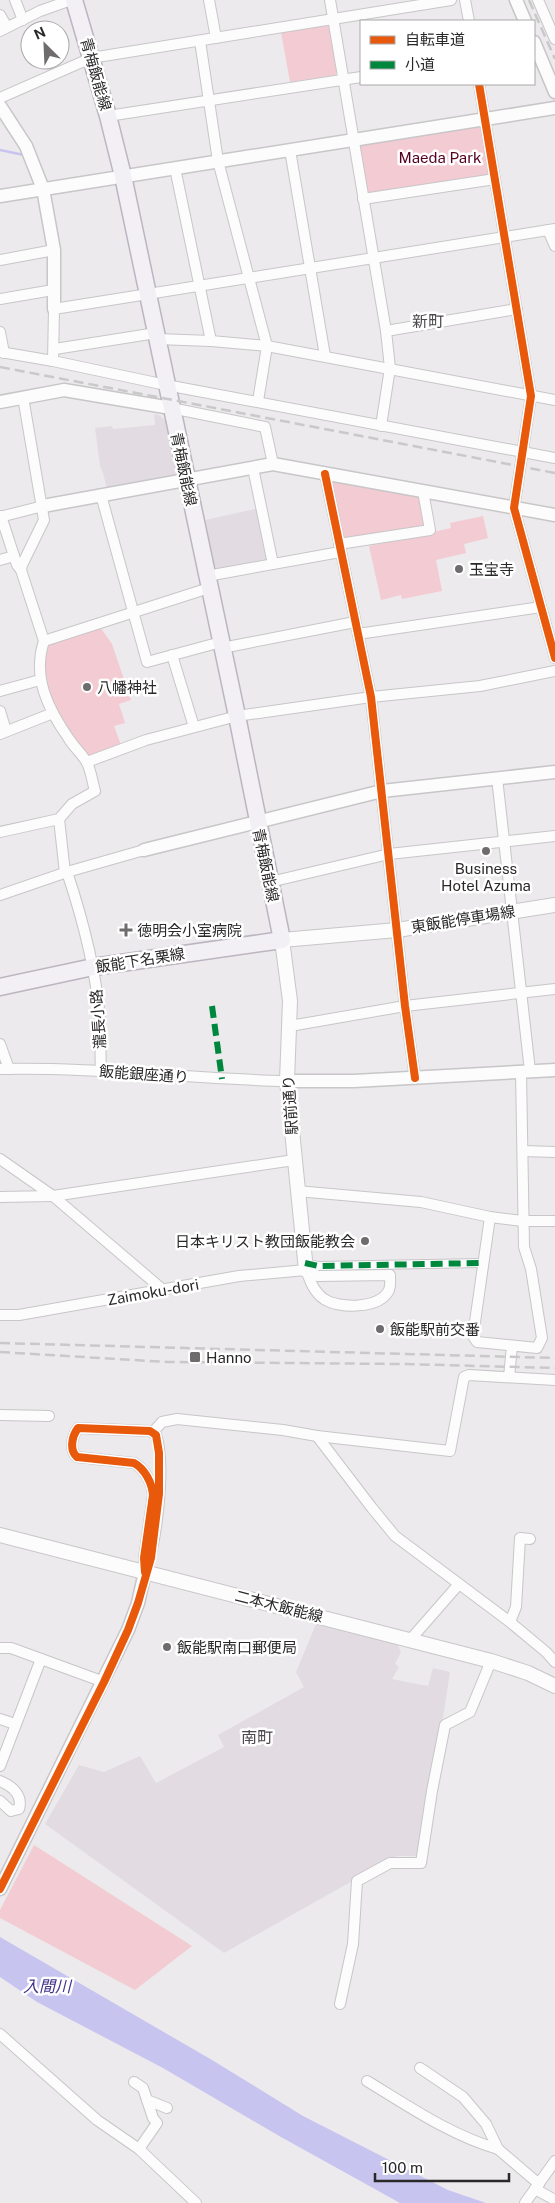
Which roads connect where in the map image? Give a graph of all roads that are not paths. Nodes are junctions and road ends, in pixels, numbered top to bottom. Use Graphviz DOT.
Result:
graph roads {
  1 [pos="15,0"];
  2 [pos="72,0"];
  3 [pos="210,0"];
  4 [pos="330,0"];
  5 [pos="451,0"];
  6 [pos="465,0"];
  7 [pos="516,0"];
  8 [pos="538,0"];
  9 [pos="417,3"];
  10 [pos="0,15"];
  11 [pos="333,19"];
  12 [pos="23,20"];
  13 [pos="469,20"];
  14 [pos="525,20"];
  15 [pos="20,21"];
  16 [pos="3,29"];
  17 [pos="216,38"];
  18 [pos="555,39"];
  19 [pos="200,41"];
  20 [pos="535,44"];
  21 [pos="91,58"];
  22 [pos="360,77"];
  23 [pos="343,80"];
  24 [pos="479,85"];
  25 [pos="555,92"];
  26 [pos="0,98"];
  27 [pos="208,100"];
  28 [pos="0,106"];
  29 [pos="555,108"];
  30 [pos="108,116"];
  31 [pos="485,119"];
  32 [pos="354,140"];
  33 [pos="290,150"];
  34 [pos="218,161"];
  35 [pos="175,168"];
  36 [pos="123,176"];
  37 [pos="495,179"];
  38 [pos="43,189"];
  39 [pos="0,196"];
  40 [pos="364,199"];
  41 [pos="552,229"];
  42 [pos="505,237"];
  43 [pos="555,246"];
  44 [pos="54,250"];
  45 [pos="374,258"];
  46 [pos="0,260"];
  47 [pos="310,268"];
  48 [pos="250,278"];
  49 [pos="199,285"];
  50 [pos="53,290"];
  51 [pos="148,293"];
  52 [pos="0,299"];
  53 [pos="54,309"];
  54 [pos="517,309"];
  55 [pos="386,331"];
  56 [pos="0,332"];
  57 [pos="156,336"];
  58 [pos="211,341"];
  59 [pos="267,346"];
  60 [pos="55,349"];
  61 [pos="2,353"];
  62 [pos="325,356"];
  63 [pos="53,361"];
  64 [pos="390,368"];
  65 [pos="166,385"];
  66 [pos="532,396"];
  67 [pos="23,397"];
  68 [pos="555,400"];
  69 [pos="258,401"];
  70 [pos="0,402"];
  71 [pos="171,408"];
  72 [pos="381,426"];
  73 [pos="523,451"];
  74 [pos="555,458"];
  75 [pos="273,464"];
  76 [pos="253,468"];
  77 [pos="325,474"];
  78 [pos="186,479"];
  79 [pos="423,491"];
  80 [pos="101,495"];
  81 [pos="43,506"];
  82 [pos="514,508"];
  83 [pos="555,515"];
  84 [pos="1,516"];
  85 [pos="339,548"];
  86 [pos="14,556"];
  87 [pos="0,560"];
  88 [pos="273,564"];
  89 [pos="21,570"];
  90 [pos="208,582"];
  91 [pos="541,607"];
  92 [pos="133,612"];
  93 [pos="355,622"];
  94 [pos="358,634"];
  95 [pos="44,641"];
  96 [pos="221,645"];
  97 [pos="172,655"];
  98 [pos="555,658"];
  99 [pos="555,671"];
  100 [pos="40,680"];
  101 [pos="0,691"];
  102 [pos="371,698"];
  103 [pos="0,711"];
  104 [pos="53,713"];
  105 [pos="237,716"];
  106 [pos="194,727"];
  107 [pos="3,732"];
  108 [pos="87,762"];
  109 [pos="555,772"];
  110 [pos="498,778"];
  111 [pos="382,791"];
  112 [pos="60,819"];
  113 [pos="257,821"];
  114 [pos="0,832"];
  115 [pos="555,836"];
  116 [pos="504,842"];
  117 [pos="144,850"];
  118 [pos="389,854"];
  119 [pos="66,873"];
  120 [pos="270,882"];
  121 [pos="0,895"];
  122 [pos="555,905"];
  123 [pos="512,911"];
  124 [pos="396,930"];
  125 [pos="282,940"];
  126 [pos="93,967"];
  127 [pos="0,987"];
  128 [pos="555,989"];
  129 [pos="522,994"];
  130 [pos="405,1006"];
  131 [pos="290,1026"];
  132 [pos="0,1044"];
  133 [pos="5,1069"];
  134 [pos="101,1070"];
  135 [pos="555,1070"];
  136 [pos="526,1071"];
  137 [pos="415,1078"];
  138 [pos="287,1080"];
  139 [pos="523,1151"];
  140 [pos="555,1152"];
  141 [pos="0,1159"];
  142 [pos="294,1160"];
  143 [pos="297,1191"];
  144 [pos="53,1196"];
  145 [pos="0,1197"];
  146 [pos="490,1218"];
  147 [pos="523,1221"];
  148 [pos="555,1221"];
  149 [pos="482,1263"];
  150 [pos="306,1266"];
  151 [pos="162,1289"];
  152 [pos="0,1315"];
  153 [pos="512,1346"];
  154 [pos="510,1378"];
  155 [pos="555,1380"];
  156 [pos="0,1415"];
  157 [pos="49,1416"];
  158 [pos="153,1432"];
  159 [pos="317,1436"];
  160 [pos="0,1535"];
  161 [pos="530,1539"];
  162 [pos="145,1572"];
  163 [pos="459,1584"];
  164 [pos="510,1622"];
  165 [pos="410,1640"];
  166 [pos="0,1648"];
  167 [pos="41,1660"];
  168 [pos="491,1661"];
  169 [pos="555,1662"];
  170 [pos="104,1682"];
  171 [pos="555,1686"];
  172 [pos="0,1719"];
  173 [pos="15,1724"];
  174 [pos="0,1766"];
  175 [pos="0,1781"];
  176 [pos="0,1801"];
  177 [pos="0,1889"];
  178 [pos="340,2004"];
  179 [pos="0,2034"];
  180 [pos="420,2068"];
  181 [pos="367,2081"];
  182 [pos="134,2082"];
  183 [pos="147,2100"];
  184 [pos="166,2108"];
  185 [pos="139,2149"];
  186 [pos="498,2149"];
  187 [pos="555,2161"];
  188 [pos="541,2183"];
  189 [pos="555,2200"];
  190 [pos="196,2203"];
  191 [pos="524,2203"];
  1 -- 12 [label="street"];
  2 -- 12 [label="street"];
  2 -- 21 [label="main road, 青梅飯能線"];
  3 -- 17 [label="street"];
  4 -- 11 [label="street"];
  5 -- 9 [label="street"];
  6 -- 13 [label="street"];
  7 -- 14 [label="street"];
  8 -- 18 [label="street"];
  9 -- 11 [label="street"];
  10 -- 16 [label="street"];
  11 -- 17 [label="street"];
  11 -- 23 [label="street"];
  15 -- 16 [label="street"];
  17 -- 19 [label="street"];
  19 -- 21 [label="street"];
  19 -- 27 [label="street"];
  20 -- 25 [label="street"];
  21 -- 26 [label="street"];
  21 -- 30 [label="main road, 青梅飯能線"];
  22 -- 23 [label="street"];
  23 -- 27 [label="street"];
  23 -- 32 [label="street"];
  24 -- 31 [label="street"];
  27 -- 30 [label="street"];
  27 -- 34 [label="street"];
  28 -- 38 [label="street"];
  29 -- 31 [label="street"];
  30 -- 36 [label="main road, 青梅飯能線"];
  31 -- 32 [label="street"];
  31 -- 37 [label="street"];
  32 -- 33 [label="street"];
  32 -- 40 [label="street"];
  33 -- 34 [label="street"];
  33 -- 47 [label="street"];
  34 -- 35 [label="street"];
  34 -- 48 [label="street"];
  35 -- 36 [label="street"];
  35 -- 49 [label="street"];
  36 -- 38 [label="street"];
  36 -- 51 [label="main road, 青梅飯能線"];
  37 -- 40 [label="street"];
  37 -- 42 [label="street"];
  38 -- 39 [label="street"];
  38 -- 44 [label="street"];
  40 -- 45 [label="street"];
  41 -- 42 [label="street"];
  41 -- 43 [label="street"];
  42 -- 45 [label="street"];
  42 -- 54 [label="street"];
  44 -- 46 [label="street"];
  44 -- 50 [label="street"];
  45 -- 47 [label="street"];
  45 -- 55 [label="street"];
  47 -- 48 [label="street"];
  47 -- 62 [label="street"];
  48 -- 49 [label="street"];
  48 -- 59 [label="street"];
  49 -- 51 [label="street"];
  49 -- 58 [label="street"];
  50 -- 52 [label="street"];
  50 -- 53 [label="street"];
  51 -- 53 [label="street"];
  51 -- 57 [label="main road, 青梅飯能線"];
  53 -- 60 [label="street"];
  54 -- 55 [label="street"];
  54 -- 66 [label="street"];
  55 -- 64 [label="street"];
  56 -- 61 [label="street"];
  57 -- 58 [label="street"];
  57 -- 60 [label="street"];
  57 -- 65 [label="main road, 青梅飯能線"];
  58 -- 59 [label="street"];
  59 -- 62 [label="street"];
  59 -- 69 [label="street"];
  60 -- 63 [label="street"];
  61 -- 63 [label="street"];
  62 -- 64 [label="street"];
  63 -- 65 [label="street"];
  64 -- 66 [label="street"];
  64 -- 72 [label="street"];
  65 -- 69 [label="street"];
  65 -- 71 [label="main road, 青梅飯能線"];
  66 -- 68 [label="street"];
  66 -- 73 [label="street"];
  67 -- 70 [label="street"];
  67 -- 71 [label="street"];
  67 -- 81 [label="street"];
  69 -- 72 [label="street"];
  71 -- 75 [label="street"];
  71 -- 78 [label="main road, 青梅飯能線"];
  72 -- 73 [label="street"];
  73 -- 74 [label="street"];
  73 -- 82 [label="street"];
  75 -- 76 [label="street"];
  75 -- 77 [label="street"];
  76 -- 78 [label="street"];
  76 -- 88 [label="street"];
  77 -- 79 [label="street"];
  77 -- 85 [label="street"];
  78 -- 80 [label="street"];
  78 -- 90 [label="main road, 青梅飯能線"];
  79 -- 82 [label="street"];
  79 -- 85 [label="street"];
  80 -- 81 [label="street"];
  80 -- 92 [label="street"];
  81 -- 84 [label="street"];
  81 -- 89 [label="street"];
  82 -- 83 [label="street"];
  82 -- 91 [label="street"];
  84 -- 86 [label="street"];
  85 -- 88 [label="street"];
  85 -- 93 [label="street"];
  86 -- 87 [label="street"];
  86 -- 89 [label="street"];
  88 -- 90 [label="street"];
  89 -- 95 [label="street"];
  90 -- 92 [label="street"];
  90 -- 96 [label="main road, 青梅飯能線"];
  91 -- 94 [label="street"];
  91 -- 98 [label="street"];
  92 -- 95 [label="street"];
  92 -- 97 [label="street"];
  93 -- 94 [label="street"];
  93 -- 96 [label="street"];
  94 -- 102 [label="street"];
  95 -- 100 [label="street"];
  96 -- 97 [label="street"];
  96 -- 105 [label="main road, 青梅飯能線"];
  97 -- 106 [label="street"];
  99 -- 102 [label="street"];
  100 -- 101 [label="street"];
  100 -- 104 [label="street"];
  102 -- 105 [label="street"];
  102 -- 111 [label="street"];
  103 -- 107 [label="street"];
  104 -- 107 [label="street"];
  104 -- 108 [label="street"];
  105 -- 106 [label="street"];
  105 -- 113 [label="main road, 青梅飯能線"];
  106 -- 108 [label="street"];
  108 -- 112 [label="street"];
  109 -- 110 [label="street"];
  110 -- 111 [label="street"];
  110 -- 116 [label="street"];
  111 -- 113 [label="street"];
  111 -- 118 [label="street"];
  112 -- 114 [label="street"];
  112 -- 119 [label="street, 瀧長小路"];
  113 -- 117 [label="street"];
  113 -- 120 [label="main road, 青梅飯能線"];
  115 -- 116 [label="street"];
  116 -- 118 [label="street"];
  116 -- 123 [label="street"];
  117 -- 119 [label="street"];
  118 -- 120 [label="street"];
  118 -- 124 [label="street"];
  119 -- 121 [label="street"];
  119 -- 126 [label="street, 瀧長小路"];
  120 -- 125 [label="main road, 青梅飯能線"];
  122 -- 123 [label="main road, 東飯能停車場線"];
  123 -- 124 [label="main road, 東飯能停車場線"];
  123 -- 129 [label="street"];
  124 -- 125 [label="main road, 東飯能停車場線"];
  124 -- 130 [label="street"];
  125 -- 126 [label="main road, 飯能下名栗線"];
  125 -- 131 [label="main road, 駅前通り"];
  126 -- 127 [label="main road, 飯能下名栗線"];
  126 -- 134 [label="street, 瀧長小路"];
  128 -- 129 [label="street"];
  129 -- 130 [label="street"];
  129 -- 136 [label="street"];
  130 -- 131 [label="street"];
  130 -- 137 [label="street"];
  131 -- 138 [label="main road, 駅前通り"];
  132 -- 133 [label="street"];
  133 -- 134 [label="street, 飯能銀座通り"];
  134 -- 138 [label="street, 飯能銀座通り"];
  135 -- 136 [label="street"];
  136 -- 137 [label="street"];
  136 -- 139 [label="street"];
  137 -- 138 [label="street"];
  138 -- 142 [label="main road, 駅前通り"];
  139 -- 140 [label="street"];
  139 -- 147 [label="street"];
  141 -- 144 [label="street"];
  142 -- 143 [label="main road, 駅前通り"];
  142 -- 144 [label="street"];
  143 -- 146 [label="street"];
  143 -- 150 [label="main road, 駅前通り"];
  144 -- 145 [label="street"];
  144 -- 151 [label="street"];
  146 -- 147 [label="street"];
  146 -- 149 [label="street"];
  147 -- 148 [label="street"];
  147 -- 153 [label="street"];
  149 -- 150 [label="street"];
  149 -- 153 [label="street"];
  150 -- 150 [label="street, Zaimoku-dori"];
  150 -- 151 [label="street, Zaimoku-dori"];
  151 -- 152 [label="street, Zaimoku-dori"];
  153 -- 154 [label="street"];
  154 -- 155 [label="street"];
  154 -- 159 [label="street"];
  156 -- 157 [label="street"];
  158 -- 159 [label="street"];
  158 -- 162 [label="street"];
  158 -- 162 [label="street"];
  159 -- 163 [label="street"];
  160 -- 162 [label="main road, 二本木飯能線"];
  161 -- 164 [label="street"];
  162 -- 165 [label="main road, 二本木飯能線"];
  162 -- 170 [label="street"];
  163 -- 164 [label="street"];
  163 -- 165 [label="street"];
  164 -- 169 [label="street"];
  165 -- 168 [label="main road, 二本木飯能線"];
  166 -- 167 [label="street"];
  167 -- 170 [label="street"];
  167 -- 173 [label="street"];
  168 -- 171 [label="main road, 二本木飯能線"];
  168 -- 178 [label="street"];
  170 -- 177 [label="street"];
  172 -- 173 [label="street"];
  173 -- 174 [label="street"];
  175 -- 176 [label="street"];
  179 -- 185 [label="street"];
  180 -- 186 [label="street"];
  181 -- 186 [label="street"];
  182 -- 183 [label="street"];
  183 -- 184 [label="street"];
  183 -- 185 [label="street"];
  185 -- 190 [label="street"];
  186 -- 188 [label="street"];
  187 -- 188 [label="street"];
  188 -- 189 [label="street"];
  188 -- 191 [label="street"];
}
